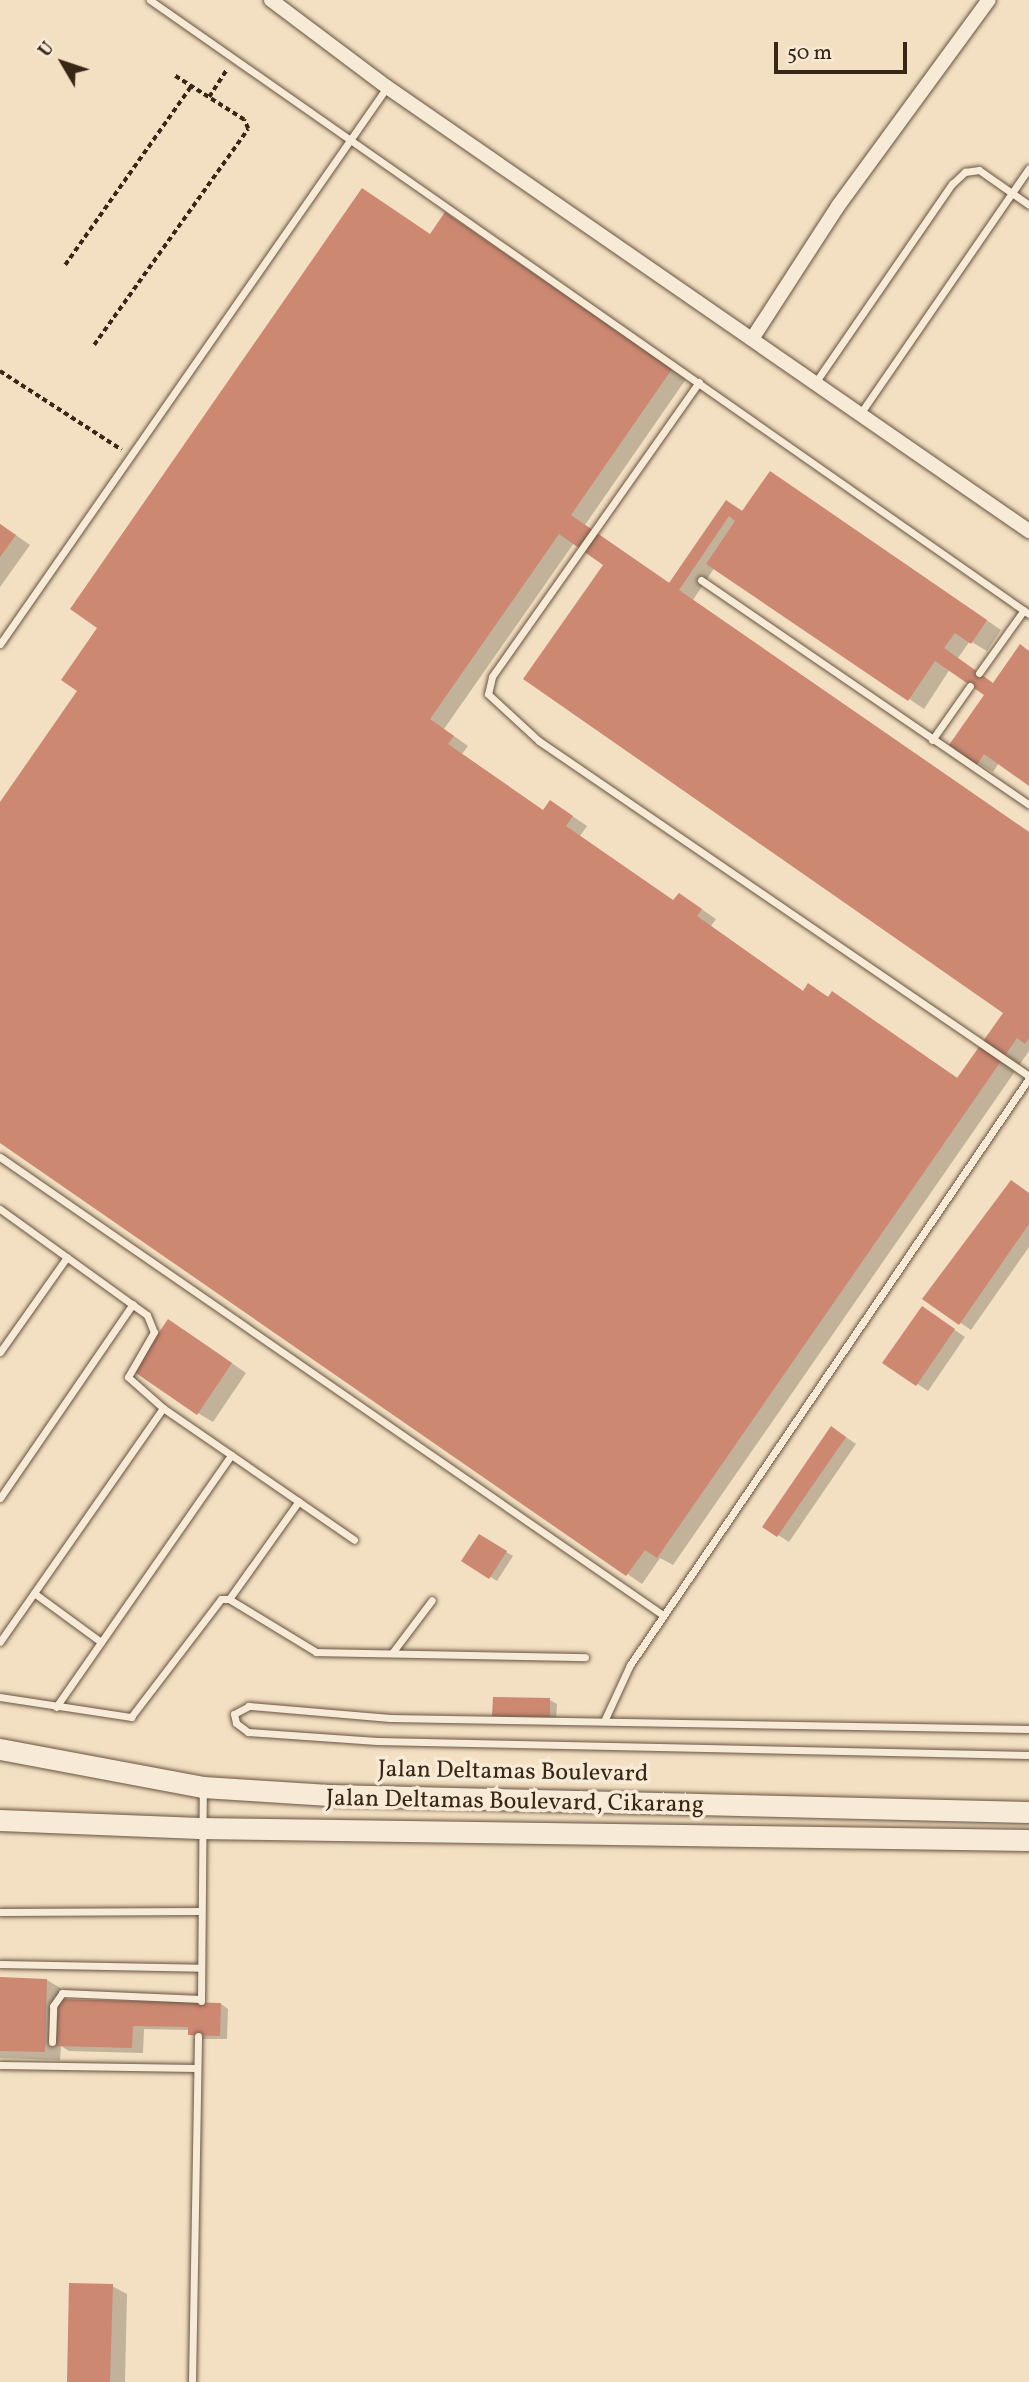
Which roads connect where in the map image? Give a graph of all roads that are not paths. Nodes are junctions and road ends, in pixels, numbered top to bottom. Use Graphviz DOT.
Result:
graph roads {
  1 [pos="150,0"];
  2 [pos="271,0"];
  3 [pos="989,0"];
  4 [pos="387,87"];
  5 [pos="349,138"];
  6 [pos="1029,168"];
  7 [pos="1012,193"];
  8 [pos="1029,205"];
  9 [pos="752,340"];
  10 [pos="819,377"];
  11 [pos="699,382"];
  12 [pos="860,414"];
  13 [pos="1029,531"];
  14 [pos="701,580"];
  15 [pos="1026,612"];
  16 [pos="0,644"];
  17 [pos="979,673"];
  18 [pos="970,686"];
  19 [pos="932,740"];
  20 [pos="1029,805"];
  21 [pos="1029,1077"];
  22 [pos="0,1157"];
  23 [pos="0,1210"];
  24 [pos="67,1257"];
  25 [pos="133,1304"];
  26 [pos="0,1352"];
  27 [pos="163,1408"];
  28 [pos="231,1455"];
  29 [pos="0,1499"];
  30 [pos="299,1502"];
  31 [pos="354,1540"];
  32 [pos="34,1593"];
  33 [pos="229,1599"];
  34 [pos="432,1600"];
  35 [pos="663,1615"];
  36 [pos="0,1642"];
  37 [pos="101,1642"];
  38 [pos="392,1653"];
  39 [pos="586,1657"];
  40 [pos="0,1697"];
  41 [pos="56,1707"];
  42 [pos="605,1719"];
  43 [pos="1029,1729"];
  44 [pos="0,1749"];
  45 [pos="1029,1755"];
  46 [pos="203,1787"];
  47 [pos="1029,1812"];
  48 [pos="0,1820"];
  49 [pos="199,1828"];
  50 [pos="1029,1840"];
  51 [pos="200,1911"];
  52 [pos="0,1912"];
  53 [pos="0,1964"];
  54 [pos="201,1968"];
  55 [pos="198,2036"];
  56 [pos="52,2042"];
  57 [pos="0,2065"];
  58 [pos="196,2068"];
  59 [pos="192,2382"];
  1 -- 5 [label="lane"];
  2 -- 4 [label="street"];
  3 -- 9 [label="street"];
  4 -- 5 [label="lane"];
  4 -- 9 [label="street"];
  5 -- 11 [label="lane"];
  5 -- 16 [label="lane"];
  6 -- 7 [label="lane"];
  7 -- 8 [label="lane"];
  7 -- 10 [label="lane"];
  7 -- 12 [label="lane"];
  9 -- 10 [label="street"];
  10 -- 12 [label="street"];
  11 -- 15 [label="lane"];
  11 -- 21 [label="lane"];
  12 -- 13 [label="street"];
  14 -- 19 [label="lane"];
  15 -- 17 [label="lane"];
  18 -- 19 [label="lane"];
  19 -- 20 [label="lane"];
  21 -- 35 [label="lane"];
  22 -- 35 [label="lane"];
  23 -- 24 [label="lane"];
  24 -- 25 [label="lane"];
  24 -- 26 [label="lane"];
  25 -- 27 [label="lane"];
  25 -- 29 [label="lane"];
  27 -- 28 [label="lane"];
  27 -- 32 [label="lane"];
  28 -- 30 [label="lane"];
  28 -- 37 [label="lane"];
  30 -- 31 [label="lane"];
  30 -- 33 [label="lane"];
  32 -- 36 [label="lane"];
  32 -- 37 [label="lane"];
  33 -- 38 [label="lane"];
  33 -- 41 [label="lane"];
  34 -- 38 [label="lane"];
  35 -- 42 [label="lane"];
  37 -- 41 [label="lane"];
  38 -- 39 [label="lane"];
  40 -- 41 [label="lane"];
  42 -- 43 [label="lane"];
  42 -- 45 [label="lane"];
  44 -- 46 [label="street, Jalan Deltamas Boulevard"];
  46 -- 47 [label="street, Jalan Deltamas Boulevard"];
  46 -- 49 [label="lane"];
  48 -- 49 [label="street, Jalan Deltamas Boulevard, Cikarang"];
  49 -- 50 [label="street, Jalan Deltamas Boulevard, Cikarang"];
  49 -- 51 [label="lane"];
  51 -- 52 [label="lane"];
  51 -- 54 [label="lane"];
  53 -- 54 [label="lane"];
  54 -- 56 [label="lane"];
  55 -- 58 [label="lane"];
  57 -- 58 [label="lane"];
  58 -- 59 [label="lane"];
}
